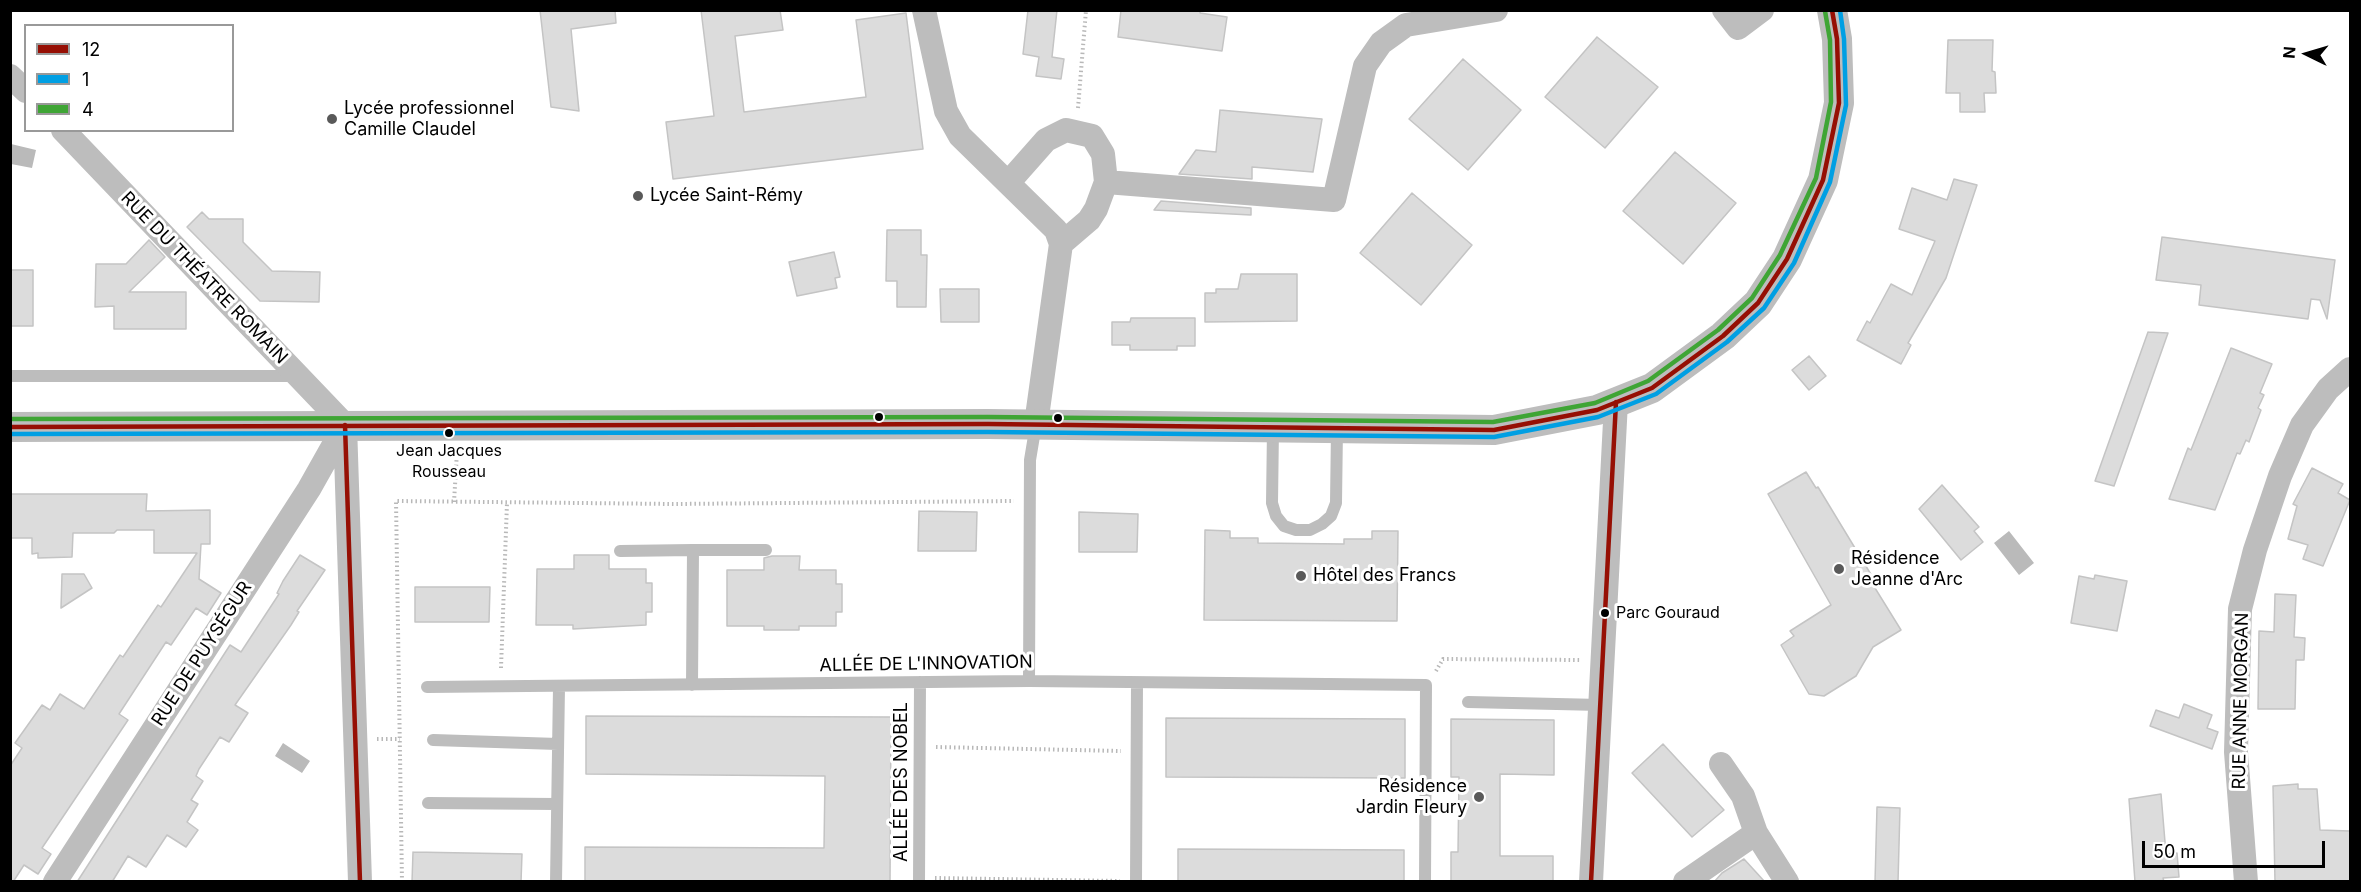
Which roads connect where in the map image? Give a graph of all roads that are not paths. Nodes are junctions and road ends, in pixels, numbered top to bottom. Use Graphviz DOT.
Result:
graph roads {
  1 [pos="924,10"];
  2 [pos="1496,10"];
  3 [pos="1724,10"];
  4 [pos="1762,10"];
  5 [pos="1832,10"];
  6 [pos="10,76"];
  7 [pos="24,89"];
  8 [pos="65,132"];
  9 [pos="1106,182"];
  10 [pos="1008,183"];
  11 [pos="1061,244"];
  12 [pos="2350,369"];
  13 [pos="10,376"];
  14 [pos="298,376"];
  15 [pos="1616,402"];
  16 [pos="1036,424"];
  17 [pos="345,425"];
  18 [pos="10,427"];
  19 [pos="1273,427"];
  20 [pos="1337,428"];
  21 [pos="309,489"];
  22 [pos="348,497"];
  23 [pos="693,550"];
  24 [pos="766,550"];
  25 [pos="620,551"];
  26 [pos="1029,681"];
  27 [pos="920,682"];
  28 [pos="1137,683"];
  29 [pos="692,685"];
  30 [pos="427,687"];
  31 [pos="559,687"];
  32 [pos="1468,702"];
  33 [pos="1600,705"];
  34 [pos="433,740"];
  35 [pos="558,744"];
  36 [pos="1721,764"];
  37 [pos="428,803"];
  38 [pos="557,804"];
  39 [pos="1756,833"];
  40 [pos="919,880"];
  41 [pos="1136,881"];
  42 [pos="55,882"];
  43 [pos="360,882"];
  44 [pos="556,882"];
  45 [pos="1425,882"];
  46 [pos="1591,882"];
  47 [pos="1685,882"];
  48 [pos="1787,882"];
  49 [pos="2246,882"];
  1 -- 10 [label="street"];
  2 -- 9 [label="street"];
  3 -- 4 [label="street"];
  5 -- 15 [label="street"];
  6 -- 7 [label="street"];
  8 -- 14 [label="street, RUE DU THÉATRE ROMAIN"];
  9 -- 10 [label="street"];
  9 -- 11 [label="street"];
  10 -- 11 [label="street"];
  11 -- 16 [label="street"];
  12 -- 49 [label="street, RUE ANNE MORGAN"];
  13 -- 14 [label="lane"];
  14 -- 17 [label="street, RUE DU THÉATRE ROMAIN"];
  15 -- 20 [label="street"];
  15 -- 33 [label="street"];
  16 -- 17 [label="street"];
  16 -- 19 [label="street"];
  16 -- 26 [label="lane"];
  17 -- 18 [label="street"];
  17 -- 21 [label="street, RUE DE PUYSÉGUR"];
  17 -- 22 [label="street"];
  19 -- 20 [label="street"];
  19 -- 20 [label="lane"];
  21 -- 22 [label="street"];
  21 -- 42 [label="street, RUE DE PUYSÉGUR"];
  22 -- 43 [label="street"];
  23 -- 24 [label="lane"];
  23 -- 25 [label="lane"];
  23 -- 29 [label="lane"];
  26 -- 27 [label="lane, ALLÉE DE L'INNOVATION"];
  26 -- 28 [label="lane, ALLÉE DE L'INNOVATION"];
  27 -- 29 [label="lane, ALLÉE DE L'INNOVATION"];
  27 -- 40 [label="lane, ALLÉE DES NOBEL"];
  28 -- 41 [label="lane"];
  28 -- 45 [label="lane, ALLÉE DE L'INNOVATION"];
  29 -- 31 [label="lane, ALLÉE DE L'INNOVATION"];
  30 -- 31 [label="lane, ALLÉE DE L'INNOVATION"];
  31 -- 35 [label="lane"];
  32 -- 33 [label="lane"];
  33 -- 46 [label="street"];
  34 -- 35 [label="lane"];
  35 -- 38 [label="lane"];
  36 -- 39 [label="street"];
  37 -- 38 [label="lane"];
  38 -- 44 [label="lane"];
  39 -- 47 [label="street"];
  39 -- 48 [label="street"];
}
